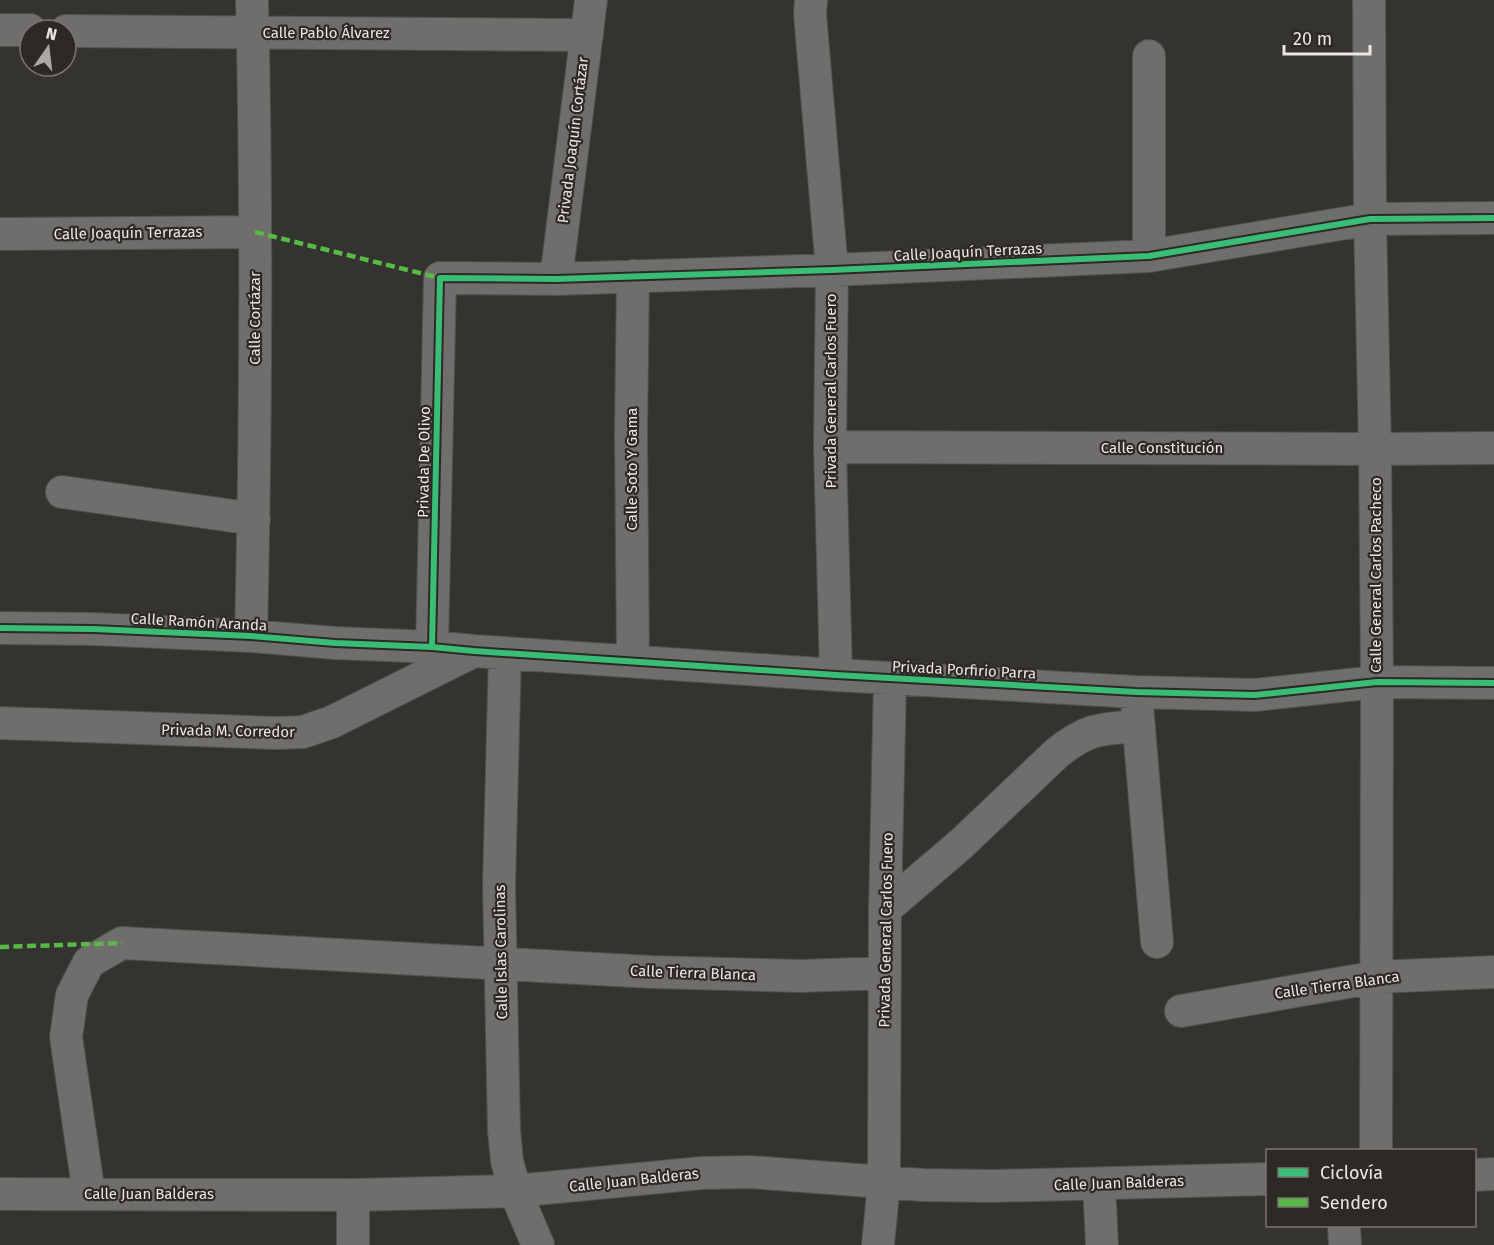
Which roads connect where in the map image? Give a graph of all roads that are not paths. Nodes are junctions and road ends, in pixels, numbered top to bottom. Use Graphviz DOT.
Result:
graph roads {
  1 [pos="252,0"];
  2 [pos="591,0"];
  3 [pos="811,0"];
  4 [pos="1369,0"];
  5 [pos="0,30"];
  6 [pos="18,30"];
  7 [pos="78,31"];
  8 [pos="253,32"];
  9 [pos="587,34"];
  10 [pos="1149,56"];
  11 [pos="1494,218"];
  12 [pos="1370,219"];
  13 [pos="255,232"];
  14 [pos="0,234"];
  15 [pos="1149,256"];
  16 [pos="832,270"];
  17 [pos="633,276"];
  18 [pos="440,278"];
  19 [pos="556,279"];
  20 [pos="830,447"];
  21 [pos="1494,448"];
  22 [pos="1375,449"];
  23 [pos="62,492"];
  24 [pos="254,519"];
  25 [pos="0,628"];
  26 [pos="251,636"];
  27 [pos="432,646"];
  28 [pos="474,651"];
  29 [pos="505,653"];
  30 [pos="633,661"];
  31 [pos="836,675"];
  32 [pos="890,678"];
  33 [pos="1377,682"];
  34 [pos="1494,683"];
  35 [pos="1136,692"];
  36 [pos="0,723"];
  37 [pos="1139,726"];
  38 [pos="885,909"];
  39 [pos="1157,942"];
  40 [pos="501,963"];
  41 [pos="1494,972"];
  42 [pos="885,974"];
  43 [pos="1377,977"];
  44 [pos="1181,1011"];
  45 [pos="1376,1149"];
  46 [pos="1494,1174"];
  47 [pos="1476,1175"];
  48 [pos="1266,1179"];
  49 [pos="884,1183"];
  50 [pos="1099,1184"];
  51 [pos="515,1191"];
  52 [pos="0,1194"];
  53 [pos="89,1194"];
  54 [pos="353,1196"];
  55 [pos="1344,1227"];
  56 [pos="353,1245"];
  57 [pos="538,1245"];
  58 [pos="879,1245"];
  59 [pos="1102,1245"];
  60 [pos="1345,1245"];
  1 -- 8 [label="street, Calle Cortázar"];
  2 -- 9 [label="street, Privada Joaquín Cortázar"];
  3 -- 16 [label="street, Privada General Carlos Fuero"];
  4 -- 12 [label="street, Calle General Carlos Pacheco"];
  5 -- 6 [label="street"];
  7 -- 8 [label="street, Calle Pablo Álvarez"];
  8 -- 9 [label="street, Calle Pablo Álvarez"];
  8 -- 13 [label="street, Calle Cortázar"];
  9 -- 19 [label="street, Privada Joaquín Cortázar"];
  10 -- 15 [label="street"];
  11 -- 12 [label="street, Calle Joaquín Terrazas"];
  12 -- 15 [label="street, Calle Joaquín Terrazas"];
  12 -- 22 [label="street, Calle General Carlos Pacheco"];
  13 -- 14 [label="street, Calle Joaquín Terrazas"];
  13 -- 24 [label="street, Calle Cortázar"];
  15 -- 16 [label="street, Calle Joaquín Terrazas"];
  16 -- 17 [label="street, Calle Joaquín Terrazas"];
  16 -- 20 [label="street, Privada General Carlos Fuero"];
  17 -- 19 [label="street, Calle Joaquín Terrazas"];
  17 -- 30 [label="street, Calle Soto Y Gama"];
  18 -- 19 [label="street, Calle Joaquín Terrazas"];
  18 -- 27 [label="street, Privada De Olivo"];
  20 -- 22 [label="street, Calle Constitución"];
  20 -- 31 [label="street, Privada General Carlos Fuero"];
  21 -- 22 [label="street, Calle Constitución"];
  22 -- 33 [label="street, Calle General Carlos Pacheco"];
  23 -- 24 [label="street"];
  24 -- 26 [label="street, Calle Cortázar"];
  25 -- 26 [label="street, Calle Ramón Aranda"];
  26 -- 27 [label="street, Calle Ramón Aranda"];
  27 -- 28 [label="street, Privada Porfirio Parra"];
  28 -- 29 [label="street, Privada Porfirio Parra"];
  28 -- 36 [label="street, Privada M. Corredor"];
  29 -- 30 [label="street, Privada Porfirio Parra"];
  29 -- 40 [label="street, Calle Islas Carolinas"];
  30 -- 31 [label="street, Privada Porfirio Parra"];
  31 -- 32 [label="street, Privada Porfirio Parra"];
  32 -- 35 [label="street, Privada Porfirio Parra"];
  32 -- 38 [label="street, Privada General Carlos Fuero"];
  33 -- 34 [label="street, Privada Porfirio Parra"];
  33 -- 35 [label="street, Privada Porfirio Parra"];
  33 -- 43 [label="street, Calle General Carlos Pacheco"];
  35 -- 37 [label="street"];
  37 -- 38 [label="street"];
  37 -- 39 [label="street"];
  38 -- 42 [label="street, Privada General Carlos Fuero"];
  40 -- 42 [label="street, Calle Tierra Blanca"];
  40 -- 51 [label="street, Calle Islas Carolinas"];
  40 -- 53 [label="street"];
  41 -- 43 [label="street, Calle Tierra Blanca"];
  42 -- 49 [label="street, Privada General Carlos Fuero"];
  43 -- 44 [label="street, Calle Tierra Blanca"];
  43 -- 45 [label="street, Calle General Carlos Pacheco"];
  46 -- 47 [label="street"];
  48 -- 50 [label="street, Calle Juan Balderas"];
  49 -- 50 [label="street, Calle Juan Balderas"];
  49 -- 51 [label="street, Calle Juan Balderas"];
  49 -- 58 [label="street, Privada General Carlos Fuero"];
  50 -- 59 [label="street"];
  51 -- 54 [label="street, Calle Juan Balderas"];
  51 -- 57 [label="street, Calle Islas Carolinas"];
  52 -- 53 [label="street, Calle Juan Balderas"];
  53 -- 54 [label="street, Calle Juan Balderas"];
  54 -- 56 [label="street"];
  55 -- 60 [label="street"];
}
